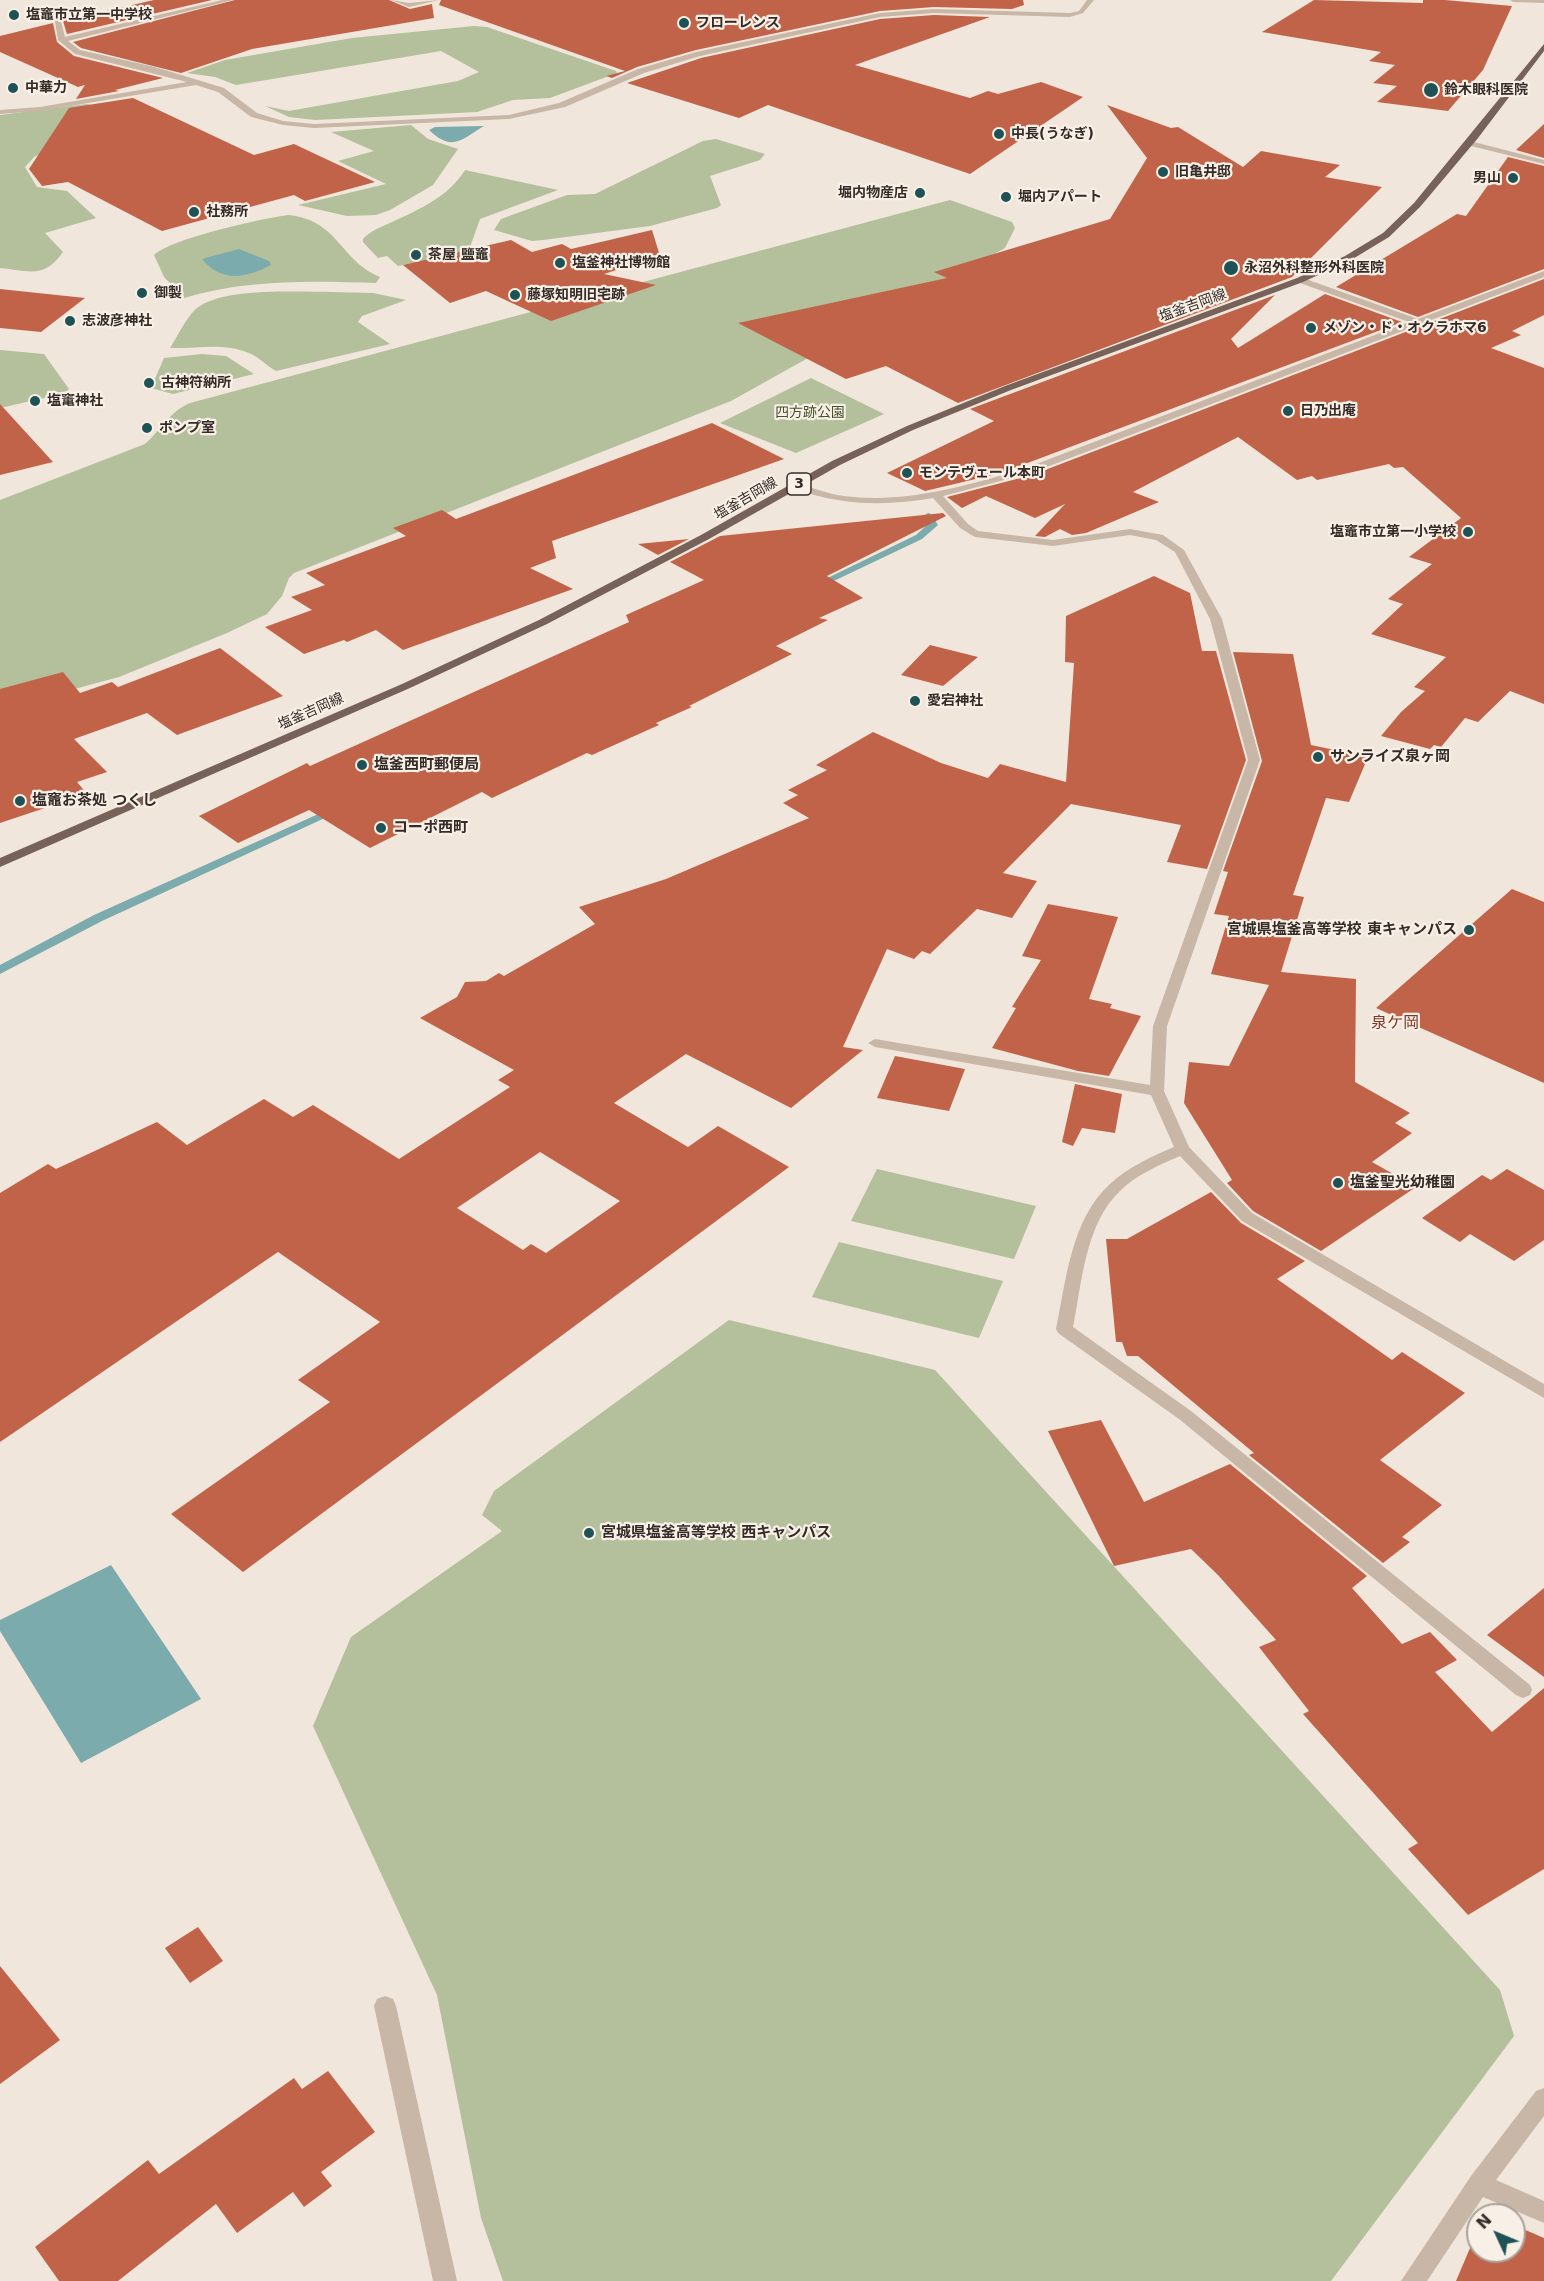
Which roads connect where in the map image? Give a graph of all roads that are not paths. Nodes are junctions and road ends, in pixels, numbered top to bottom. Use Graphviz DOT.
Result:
graph roads {
  1 [pos="230,0"];
  2 [pos="394,0"];
  3 [pos="436,0"];
  4 [pos="1091,0"];
  5 [pos="1514,0"];
  6 [pos="1544,1"];
  7 [pos="55,10"];
  8 [pos="62,40"];
  9 [pos="1544,46"];
  10 [pos="201,83"];
  11 [pos="0,112"];
  12 [pos="1470,143"];
  13 [pos="1544,162"];
  14 [pos="1544,274"];
  15 [pos="1300,280"];
  16 [pos="1420,323"];
  17 [pos="795,486"];
  18 [pos="934,493"];
  19 [pos="0,863"];
  20 [pos="875,1043"];
  21 [pos="1157,1091"];
  22 [pos="1182,1149"];
  23 [pos="1544,1392"];
  24 [pos="1523,1690"];
  25 [pos="386,2006"];
  26 [pos="1544,2098"];
  27 [pos="1479,2184"];
  28 [pos="1544,2212"];
  29 [pos="444,2281"];
  30 [pos="1413,2281"];
  1 -- 8 [label="street"];
  2 -- 3 [label="street"];
  4 -- 10 [label="street"];
  5 -- 6 [label="street"];
  7 -- 8 [label="street"];
  8 -- 10 [label="street"];
  9 -- 12 [label="main road, 塩釜吉岡線 / 3"];
  10 -- 11 [label="street"];
  12 -- 13 [label="street"];
  12 -- 15 [label="main road, 塩釜吉岡線 / 3"];
  14 -- 16 [label="street"];
  15 -- 16 [label="street"];
  15 -- 17 [label="main road, 塩釜吉岡線 / 3"];
  16 -- 18 [label="street"];
  17 -- 18 [label="street"];
  17 -- 19 [label="main road, 塩釜吉岡線 / 3"];
  18 -- 21 [label="street"];
  20 -- 21 [label="street"];
  21 -- 22 [label="street"];
  22 -- 23 [label="street"];
  22 -- 24 [label="street"];
  25 -- 29 [label="street"];
  26 -- 27 [label="street"];
  27 -- 28 [label="street"];
  27 -- 30 [label="street"];
}
